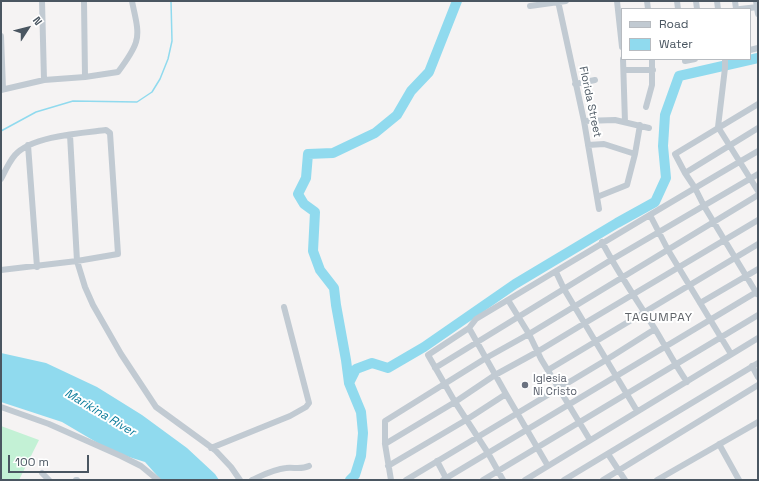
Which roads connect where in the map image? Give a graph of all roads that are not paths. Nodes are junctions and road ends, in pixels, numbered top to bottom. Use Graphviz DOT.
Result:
graph roads {
  1 [pos="42,1"];
  2 [pos="84,1"];
  3 [pos="132,1"];
  4 [pos="566,1"];
  5 [pos="617,1"];
  6 [pos="558,2"];
  7 [pos="757,5"];
  8 [pos="530,6"];
  9 [pos="744,8"];
  10 [pos="758,14"];
  11 [pos="1,36"];
  12 [pos="621,38"];
  13 [pos="623,60"];
  14 [pos="652,60"];
  15 [pos="725,63"];
  16 [pos="624,70"];
  17 [pos="653,70"];
  18 [pos="85,76"];
  19 [pos="44,80"];
  20 [pos="595,80"];
  21 [pos="575,84"];
  22 [pos="2,89"];
  23 [pos="758,104"];
  24 [pos="646,107"];
  25 [pos="584,121"];
  26 [pos="625,122"];
  27 [pos="640,125"];
  28 [pos="718,127"];
  29 [pos="649,128"];
  30 [pos="758,128"];
  31 [pos="70,135"];
  32 [pos="588,145"];
  33 [pos="28,146"];
  34 [pos="729,146"];
  35 [pos="758,151"];
  36 [pos="635,154"];
  37 [pos="740,162"];
  38 [pos="685,173"];
  39 [pos="758,174"];
  40 [pos="1,179"];
  41 [pos="751,179"];
  42 [pos="695,188"];
  43 [pos="758,191"];
  44 [pos="758,196"];
  45 [pos="597,197"];
  46 [pos="704,206"];
  47 [pos="599,208"];
  48 [pos="650,215"];
  49 [pos="758,220"];
  50 [pos="714,222"];
  51 [pos="658,233"];
  52 [pos="724,240"];
  53 [pos="602,242"];
  54 [pos="758,244"];
  55 [pos="668,250"];
  56 [pos="735,258"];
  57 [pos="611,260"];
  58 [pos="77,261"];
  59 [pos="37,267"];
  60 [pos="679,267"];
  61 [pos="758,269"];
  62 [pos="1,270"];
  63 [pos="556,272"];
  64 [pos="746,276"];
  65 [pos="623,278"];
  66 [pos="690,285"];
  67 [pos="564,289"];
  68 [pos="757,292"];
  69 [pos="633,295"];
  70 [pos="508,300"];
  71 [pos="700,303"];
  72 [pos="575,306"];
  73 [pos="284,307"];
  74 [pos="644,312"];
  75 [pos="758,315"];
  76 [pos="518,317"];
  77 [pos="710,320"];
  78 [pos="585,322"];
  79 [pos="468,328"];
  80 [pos="655,329"];
  81 [pos="529,334"];
  82 [pos="721,337"];
  83 [pos="758,338"];
  84 [pos="596,341"];
  85 [pos="476,342"];
  86 [pos="666,346"];
  87 [pos="537,352"];
  88 [pos="731,354"];
  89 [pos="486,358"];
  90 [pos="606,360"];
  91 [pos="675,364"];
  92 [pos="755,364"];
  93 [pos="435,368"];
  94 [pos="548,370"];
  95 [pos="495,375"];
  96 [pos="616,376"];
  97 [pos="758,378"];
  98 [pos="687,382"];
  99 [pos="445,383"];
  100 [pos="758,385"];
  101 [pos="560,388"];
  102 [pos="506,394"];
  103 [pos="627,394"];
  104 [pos="455,402"];
  105 [pos="569,405"];
  106 [pos="1,407"];
  107 [pos="637,411"];
  108 [pos="517,413"];
  109 [pos="466,420"];
  110 [pos="580,422"];
  111 [pos="758,422"];
  112 [pos="527,430"];
  113 [pos="477,437"];
  114 [pos="590,440"];
  115 [pos="385,444"];
  116 [pos="719,444"];
  117 [pos="211,448"];
  118 [pos="538,448"];
  119 [pos="488,453"];
  120 [pos="608,454"];
  121 [pos="437,461"];
  122 [pos="309,466"];
  123 [pos="388,466"];
  124 [pos="548,466"];
  125 [pos="619,470"];
  126 [pos="498,471"];
  127 [pos="42,473"];
  128 [pos="446,479"];
  129 [pos="49,480"];
  130 [pos="158,480"];
  131 [pos="240,480"];
  132 [pos="252,480"];
  133 [pos="391,480"];
  134 [pos="406,480"];
  135 [pos="483,480"];
  136 [pos="504,480"];
  137 [pos="525,480"];
  138 [pos="564,480"];
  139 [pos="603,480"];
  140 [pos="625,480"];
  141 [pos="657,480"];
  142 [pos="739,480"];
  1 -- 19 [label="street"];
  2 -- 18 [label="street"];
  3 -- 18 [label="street"];
  4 -- 6 [label="street"];
  5 -- 12 [label="street"];
  6 -- 8 [label="street"];
  6 -- 21 [label="street, Florida Street"];
  7 -- 9 [label="street"];
  7 -- 10 [label="street"];
  11 -- 22 [label="street"];
  13 -- 16 [label="street"];
  14 -- 17 [label="street"];
  15 -- 28 [label="street"];
  16 -- 17 [label="street"];
  16 -- 26 [label="street"];
  17 -- 24 [label="street"];
  18 -- 19 [label="street"];
  19 -- 22 [label="street"];
  20 -- 21 [label="street"];
  21 -- 25 [label="street, Florida Street"];
  23 -- 28 [label="street"];
  25 -- 26 [label="street"];
  25 -- 32 [label="street, Florida Street"];
  26 -- 27 [label="street"];
  27 -- 29 [label="street"];
  27 -- 36 [label="street"];
  28 -- 34 [label="street"];
  28 -- 38 [label="street"];
  30 -- 34 [label="street"];
  31 -- 33 [label="street"];
  31 -- 58 [label="street"];
  31 -- 58 [label="street"];
  32 -- 36 [label="street"];
  32 -- 45 [label="street, Florida Street"];
  33 -- 40 [label="street"];
  33 -- 59 [label="street"];
  34 -- 37 [label="street"];
  34 -- 38 [label="street"];
  35 -- 37 [label="street"];
  36 -- 45 [label="street"];
  37 -- 41 [label="street"];
  37 -- 42 [label="street"];
  38 -- 42 [label="street"];
  39 -- 41 [label="street"];
  41 -- 43 [label="street"];
  41 -- 46 [label="street"];
  42 -- 46 [label="street"];
  42 -- 48 [label="street"];
  44 -- 50 [label="street"];
  45 -- 47 [label="street, Florida Street"];
  46 -- 50 [label="street"];
  46 -- 51 [label="street"];
  48 -- 51 [label="street"];
  48 -- 53 [label="street"];
  49 -- 52 [label="street"];
  50 -- 52 [label="street"];
  50 -- 55 [label="street"];
  51 -- 55 [label="street"];
  51 -- 57 [label="street"];
  52 -- 56 [label="street"];
  52 -- 60 [label="street"];
  53 -- 57 [label="street"];
  53 -- 63 [label="street"];
  54 -- 56 [label="street"];
  55 -- 60 [label="street"];
  55 -- 65 [label="street"];
  56 -- 64 [label="street"];
  56 -- 66 [label="street"];
  57 -- 65 [label="street"];
  57 -- 67 [label="street"];
  58 -- 59 [label="street"];
  58 -- 117 [label="street"];
  59 -- 62 [label="street"];
  60 -- 66 [label="street"];
  60 -- 69 [label="street"];
  61 -- 64 [label="street"];
  63 -- 67 [label="street"];
  63 -- 70 [label="street"];
  64 -- 68 [label="street"];
  64 -- 71 [label="street"];
  65 -- 69 [label="street"];
  65 -- 72 [label="street"];
  66 -- 71 [label="street"];
  66 -- 74 [label="street"];
  67 -- 72 [label="street"];
  67 -- 76 [label="street"];
  68 -- 77 [label="street"];
  69 -- 74 [label="street"];
  69 -- 78 [label="street"];
  70 -- 76 [label="street"];
  70 -- 79 [label="street"];
  71 -- 77 [label="street"];
  72 -- 78 [label="street"];
  72 -- 81 [label="street"];
  73 -- 117 [label="street"];
  74 -- 80 [label="street"];
  74 -- 84 [label="street"];
  75 -- 82 [label="street"];
  76 -- 81 [label="street"];
  76 -- 85 [label="street"];
  77 -- 82 [label="street"];
  77 -- 86 [label="street"];
  78 -- 84 [label="street"];
  78 -- 87 [label="street"];
  79 -- 85 [label="street"];
  79 -- 93 [label="street"];
  80 -- 86 [label="street"];
  80 -- 90 [label="street"];
  81 -- 87 [label="street"];
  81 -- 89 [label="street"];
  82 -- 88 [label="street"];
  82 -- 91 [label="street"];
  83 -- 88 [label="street"];
  84 -- 90 [label="street"];
  84 -- 94 [label="street"];
  85 -- 89 [label="street"];
  85 -- 93 [label="street"];
  86 -- 91 [label="street"];
  86 -- 96 [label="street"];
  87 -- 94 [label="street"];
  87 -- 95 [label="street"];
  88 -- 98 [label="street"];
  89 -- 95 [label="street"];
  89 -- 99 [label="street"];
  90 -- 96 [label="street"];
  90 -- 101 [label="street"];
  91 -- 98 [label="street"];
  91 -- 103 [label="street"];
  92 -- 97 [label="street"];
  92 -- 120 [label="street"];
  93 -- 99 [label="street"];
  94 -- 101 [label="street"];
  95 -- 102 [label="street"];
  95 -- 104 [label="street"];
  96 -- 103 [label="street"];
  96 -- 105 [label="street"];
  98 -- 107 [label="street"];
  99 -- 104 [label="street"];
  99 -- 115 [label="street"];
  100 -- 125 [label="street"];
  101 -- 105 [label="street"];
  101 -- 108 [label="street"];
  102 -- 108 [label="street"];
  102 -- 109 [label="street"];
  103 -- 107 [label="street"];
  103 -- 110 [label="street"];
  104 -- 109 [label="street"];
  104 -- 115 [label="street"];
  105 -- 110 [label="street"];
  105 -- 112 [label="street"];
  106 -- 130 [label="street"];
  107 -- 114 [label="street"];
  108 -- 112 [label="street"];
  108 -- 113 [label="street"];
  109 -- 113 [label="street"];
  109 -- 123 [label="street"];
  110 -- 114 [label="street"];
  110 -- 118 [label="street"];
  111 -- 116 [label="street"];
  112 -- 118 [label="street"];
  112 -- 119 [label="street"];
  113 -- 119 [label="street"];
  113 -- 121 [label="street"];
  114 -- 124 [label="street"];
  115 -- 123 [label="street"];
  116 -- 141 [label="street"];
  116 -- 142 [label="street"];
  117 -- 131 [label="street"];
  118 -- 124 [label="street"];
  118 -- 126 [label="street"];
  119 -- 126 [label="street"];
  119 -- 128 [label="street"];
  120 -- 125 [label="street"];
  120 -- 138 [label="street"];
  121 -- 128 [label="street"];
  121 -- 134 [label="street"];
  122 -- 132 [label="street"];
  123 -- 133 [label="street"];
  124 -- 137 [label="street"];
  125 -- 139 [label="street"];
  125 -- 140 [label="street"];
  126 -- 135 [label="street"];
  126 -- 136 [label="street"];
  127 -- 129 [label="street"];
}
